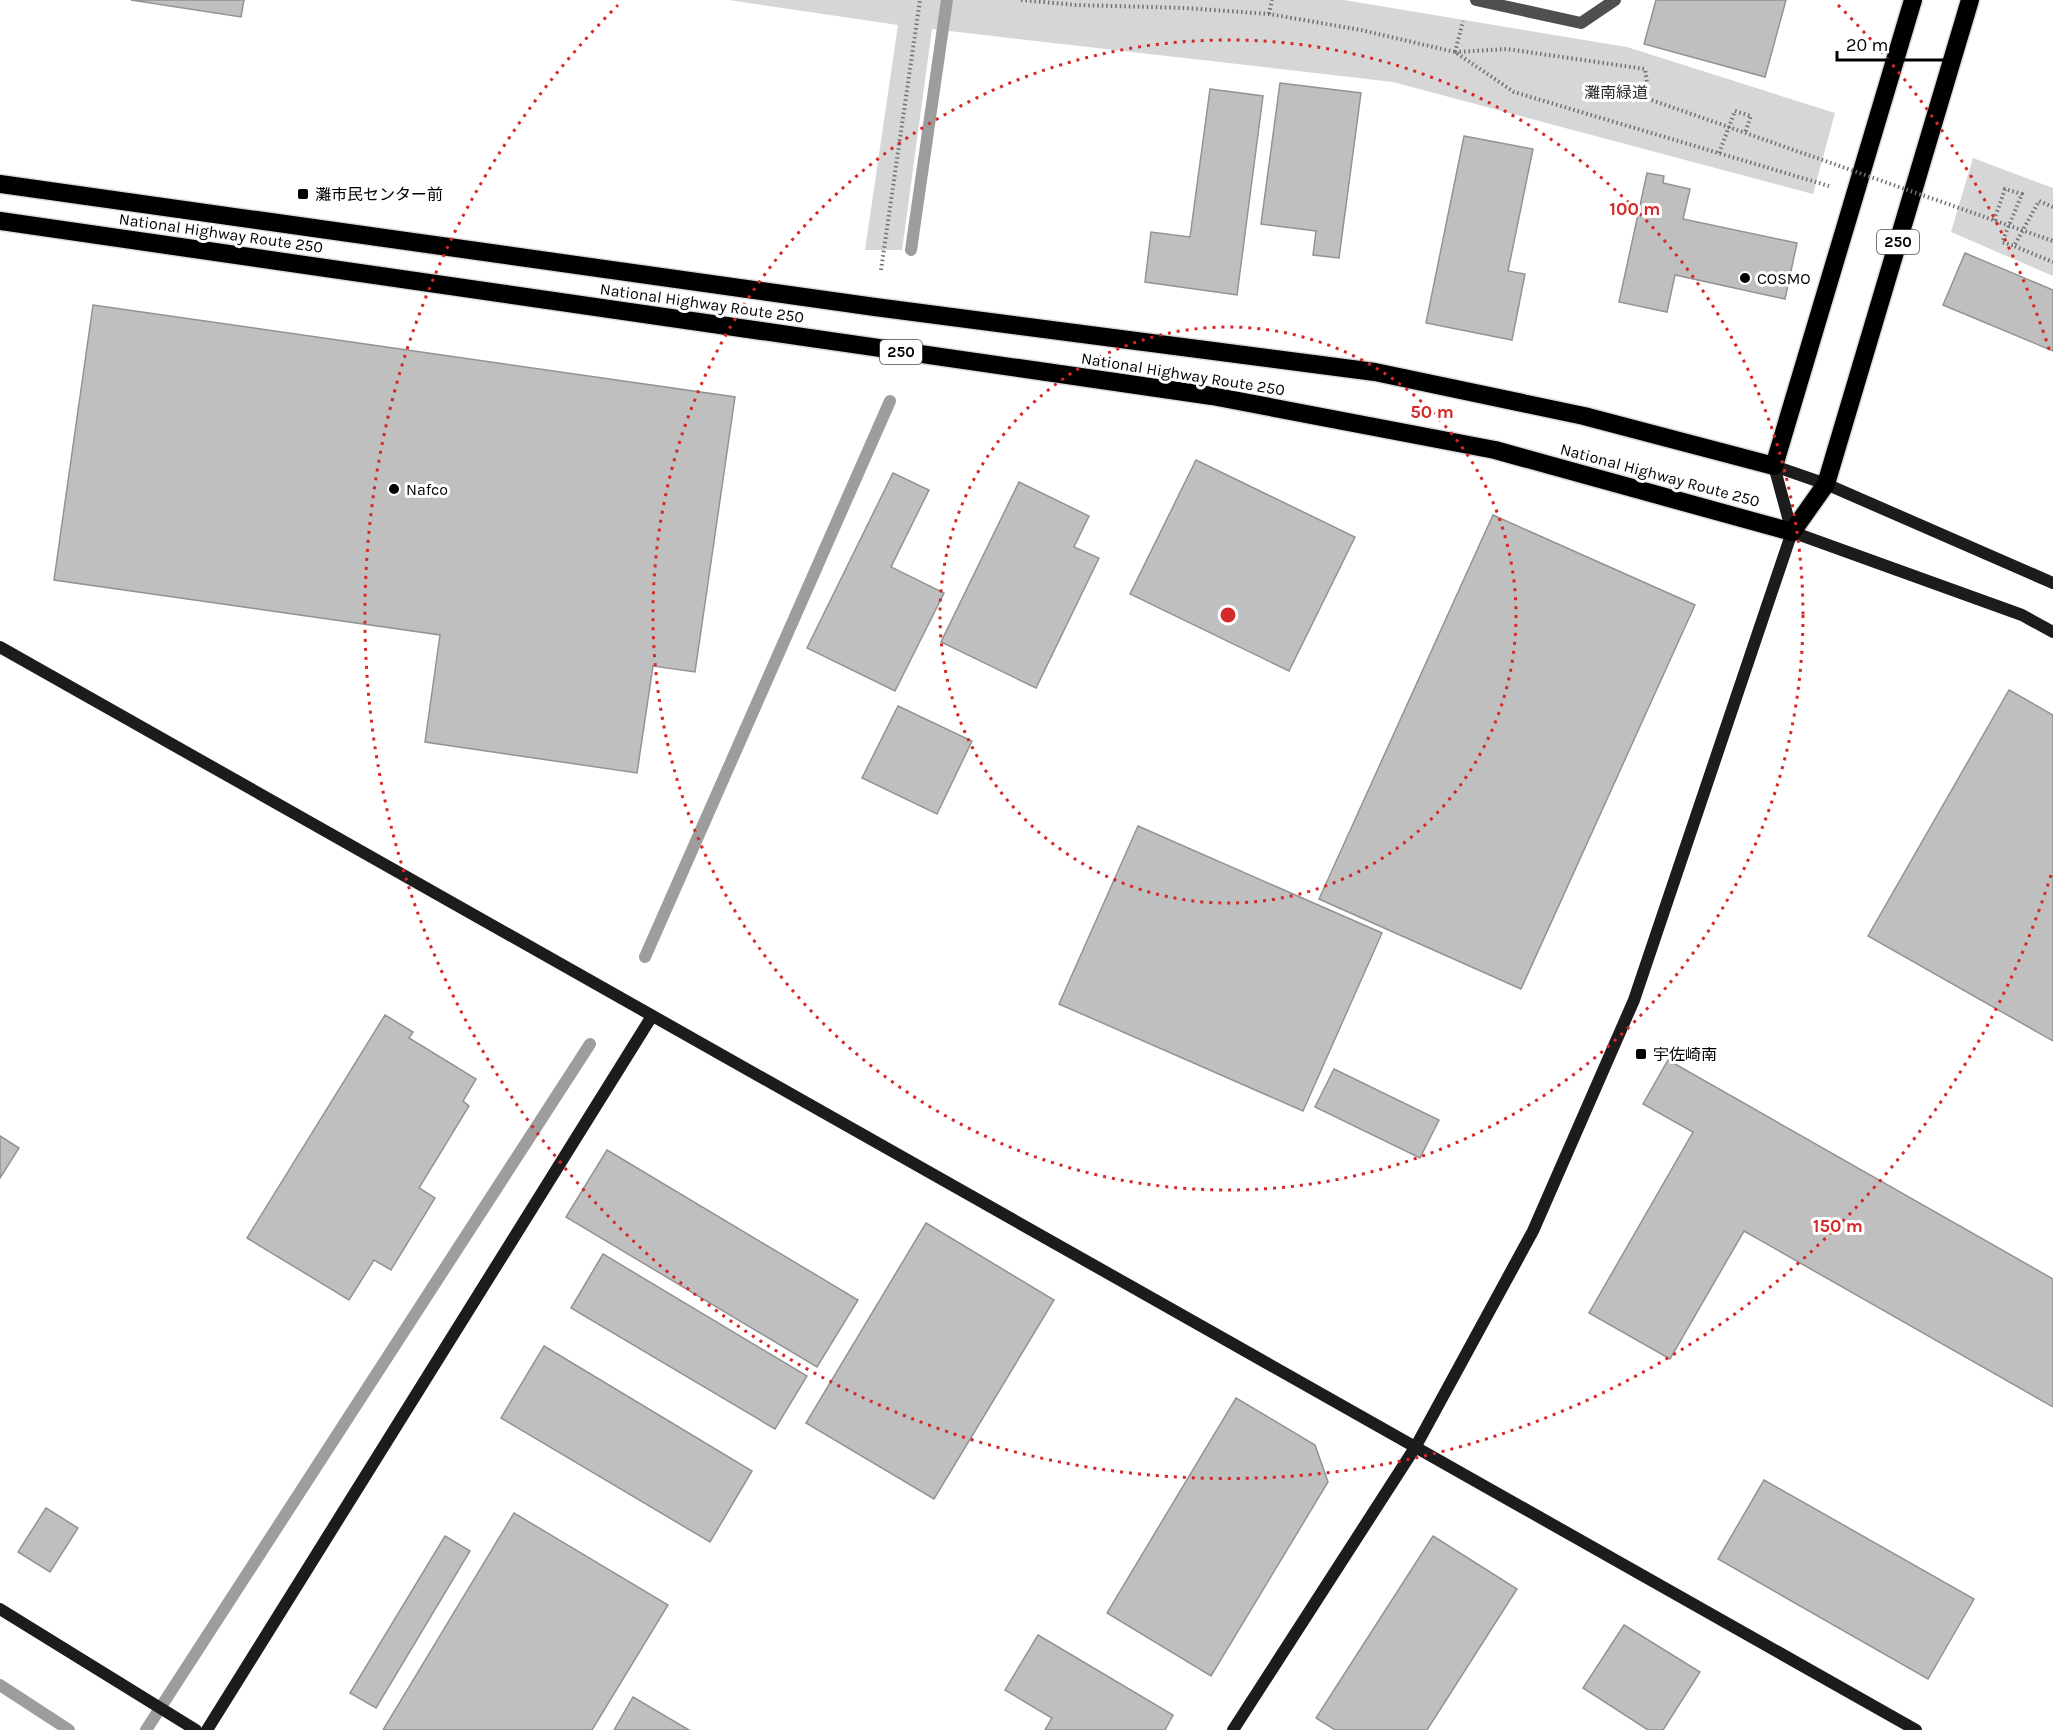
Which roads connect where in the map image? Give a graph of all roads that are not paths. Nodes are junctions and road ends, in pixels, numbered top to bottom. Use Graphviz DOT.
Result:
graph roads {
  1 [pos="1476,0"];
  2 [pos="1615,0"];
  3 [pos="1913,0"];
  4 [pos="1970,0"];
  5 [pos="0,184"];
  6 [pos="0,221"];
  7 [pos="1774,466"];
  8 [pos="1826,484"];
  9 [pos="1792,532"];
  10 [pos="2053,583"];
  11 [pos="2053,632"];
  12 [pos="0,647"];
  13 [pos="652,1016"];
  14 [pos="1416,1446"];
  15 [pos="0,1609"];
  16 [pos="196,1730"];
  17 [pos="207,1730"];
  18 [pos="1233,1730"];
  19 [pos="1916,1730"];
  1 -- 2 [label="street"];
  3 -- 7 [label="highway"];
  4 -- 8 [label="highway, 250"];
  5 -- 7 [label="highway, National Highway Route 250"];
  6 -- 9 [label="highway, National Highway Route 250 / 250"];
  7 -- 8 [label="street"];
  7 -- 9 [label="street"];
  8 -- 9 [label="highway, 250"];
  8 -- 10 [label="street"];
  9 -- 11 [label="street"];
  9 -- 14 [label="street"];
  12 -- 13 [label="street"];
  13 -- 14 [label="street"];
  13 -- 17 [label="street"];
  14 -- 18 [label="street"];
  14 -- 19 [label="street"];
  15 -- 16 [label="street"];
}
